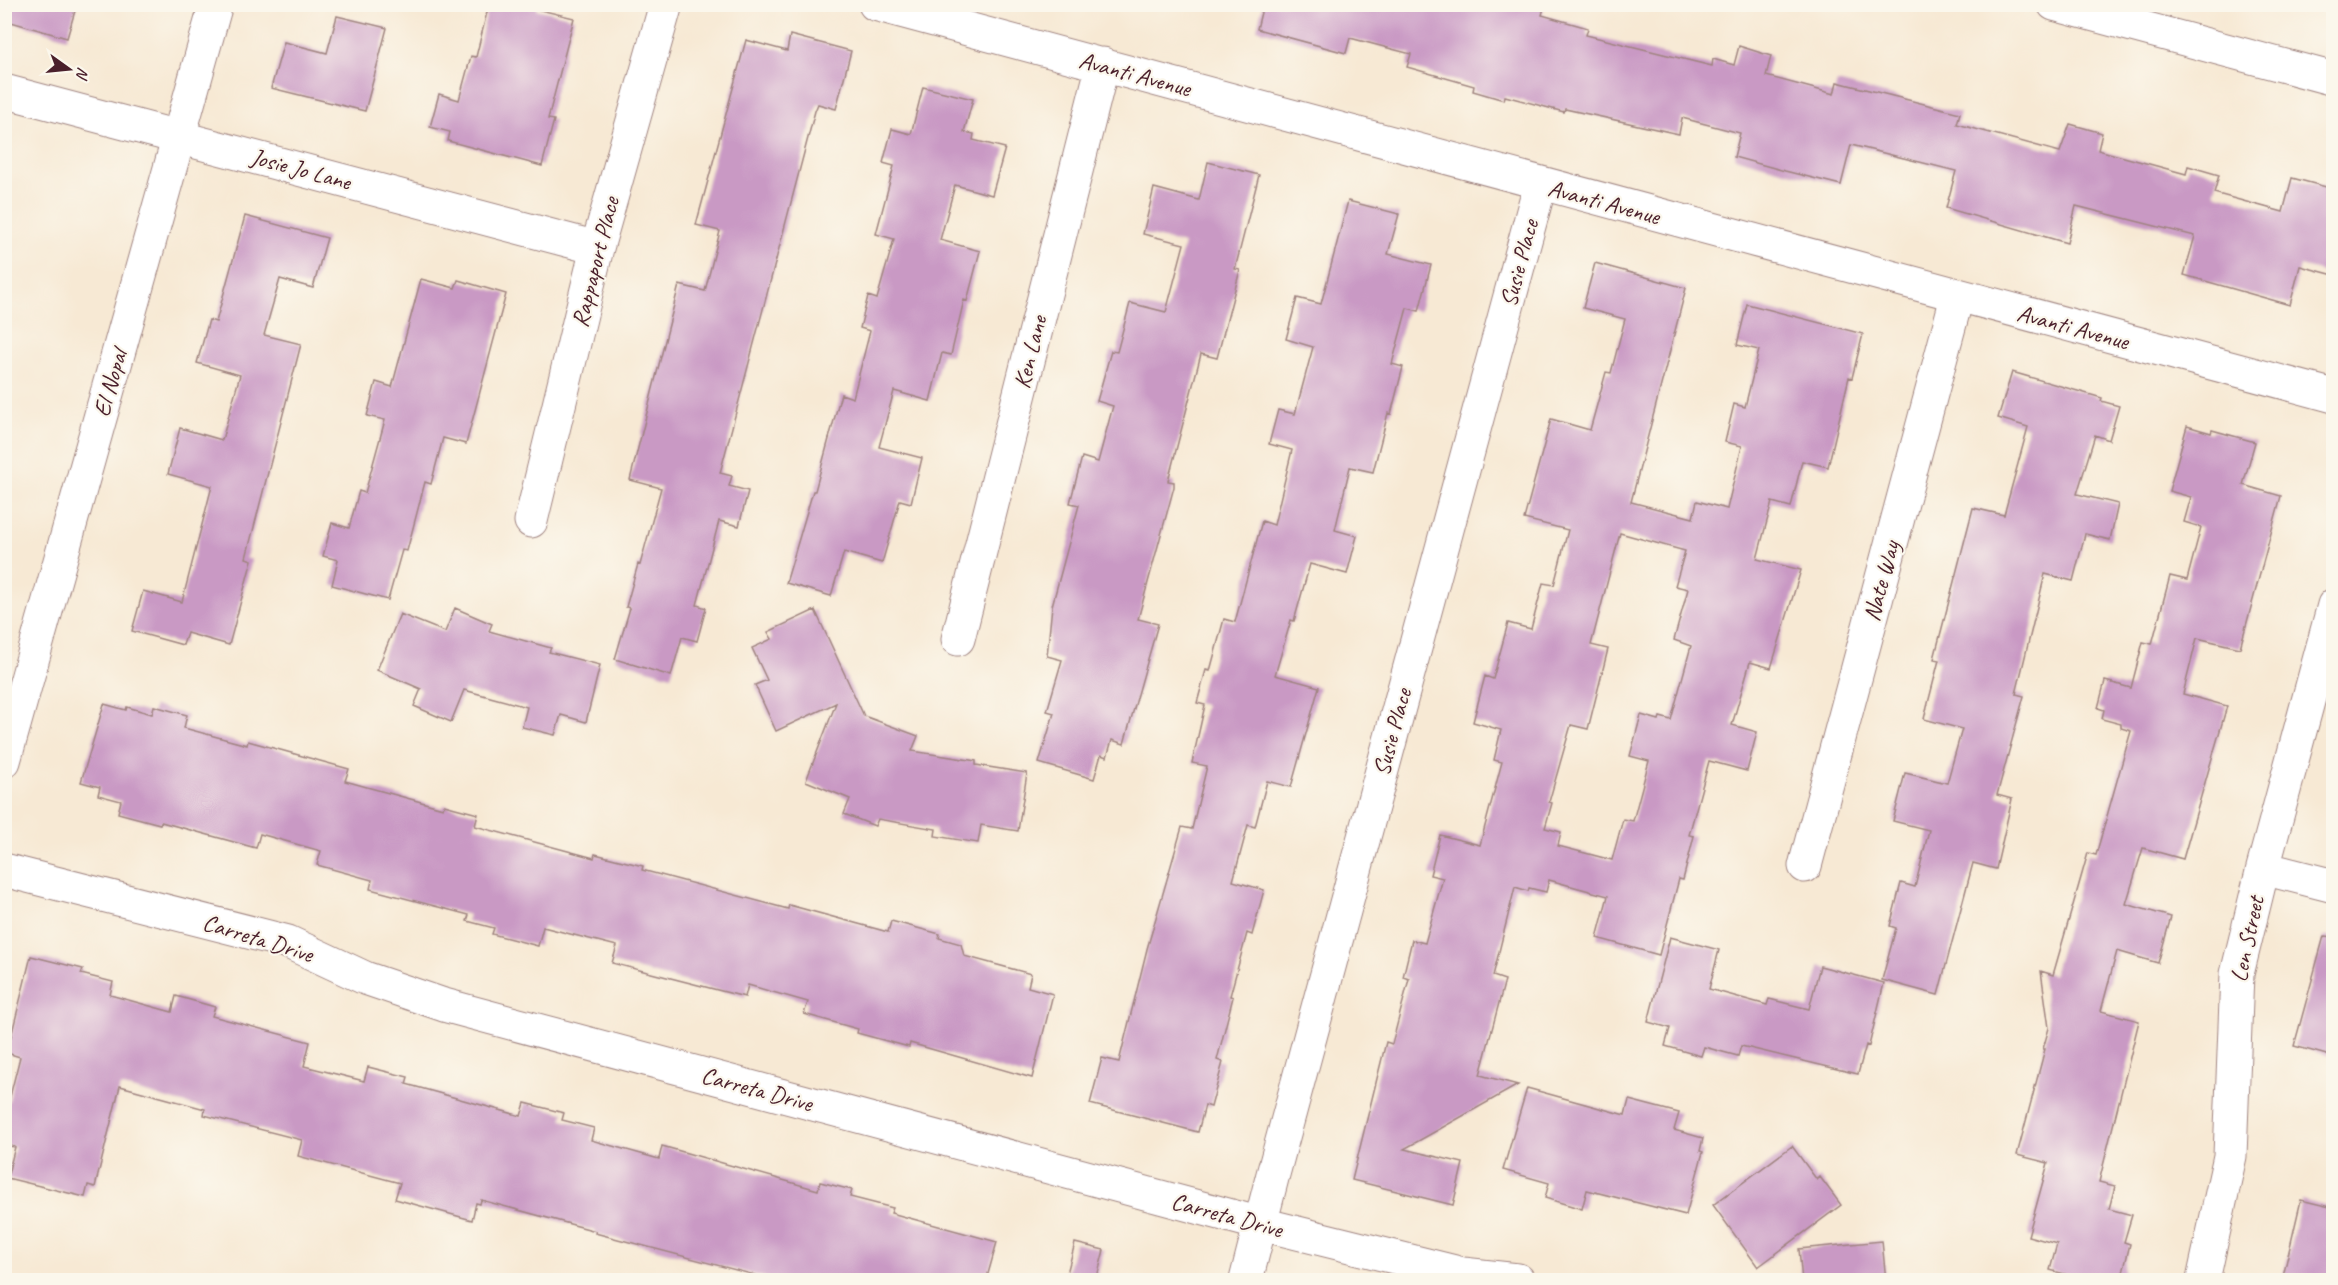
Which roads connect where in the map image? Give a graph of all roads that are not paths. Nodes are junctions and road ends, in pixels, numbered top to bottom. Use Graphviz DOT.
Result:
graph roads {
  1 [pos="216,4"];
  2 [pos="666,4"];
  3 [pos="874,4"];
  4 [pos="2054,4"];
  5 [pos="1103,64"];
  6 [pos="2334,79"];
  7 [pos="4,91"];
  8 [pos="178,137"];
  9 [pos="1540,185"];
  10 [pos="597,248"];
  11 [pos="1957,297"];
  12 [pos="2334,396"];
  13 [pos="531,521"];
  14 [pos="2334,606"];
  15 [pos="958,639"];
  16 [pos="4,761"];
  17 [pos="1805,866"];
  18 [pos="2263,868"];
  19 [pos="4,870"];
  20 [pos="2334,886"];
  21 [pos="1261,1224"];
  22 [pos="1246,1281"];
  23 [pos="1518,1281"];
  24 [pos="2203,1281"];
  1 -- 8 [label="street, El Nopal"];
  2 -- 10 [label="street, Rappaport Place"];
  3 -- 5 [label="street, Avanti Avenue"];
  4 -- 6 [label="street"];
  5 -- 9 [label="street, Avanti Avenue"];
  5 -- 15 [label="street, Ken Lane"];
  7 -- 8 [label="street, Josie Jo Lane"];
  8 -- 10 [label="street, Josie Jo Lane"];
  8 -- 16 [label="street, El Nopal"];
  9 -- 11 [label="street, Avanti Avenue"];
  9 -- 21 [label="street, Susie Place"];
  10 -- 13 [label="street, Rappaport Place"];
  11 -- 12 [label="street, Avanti Avenue"];
  11 -- 17 [label="street, Nate Way"];
  14 -- 18 [label="street, Len Street"];
  18 -- 20 [label="street"];
  18 -- 24 [label="street, Len Street"];
  19 -- 21 [label="street, Carreta Drive"];
  21 -- 22 [label="street, Susie Place"];
  21 -- 23 [label="street, Carreta Drive"];
}
